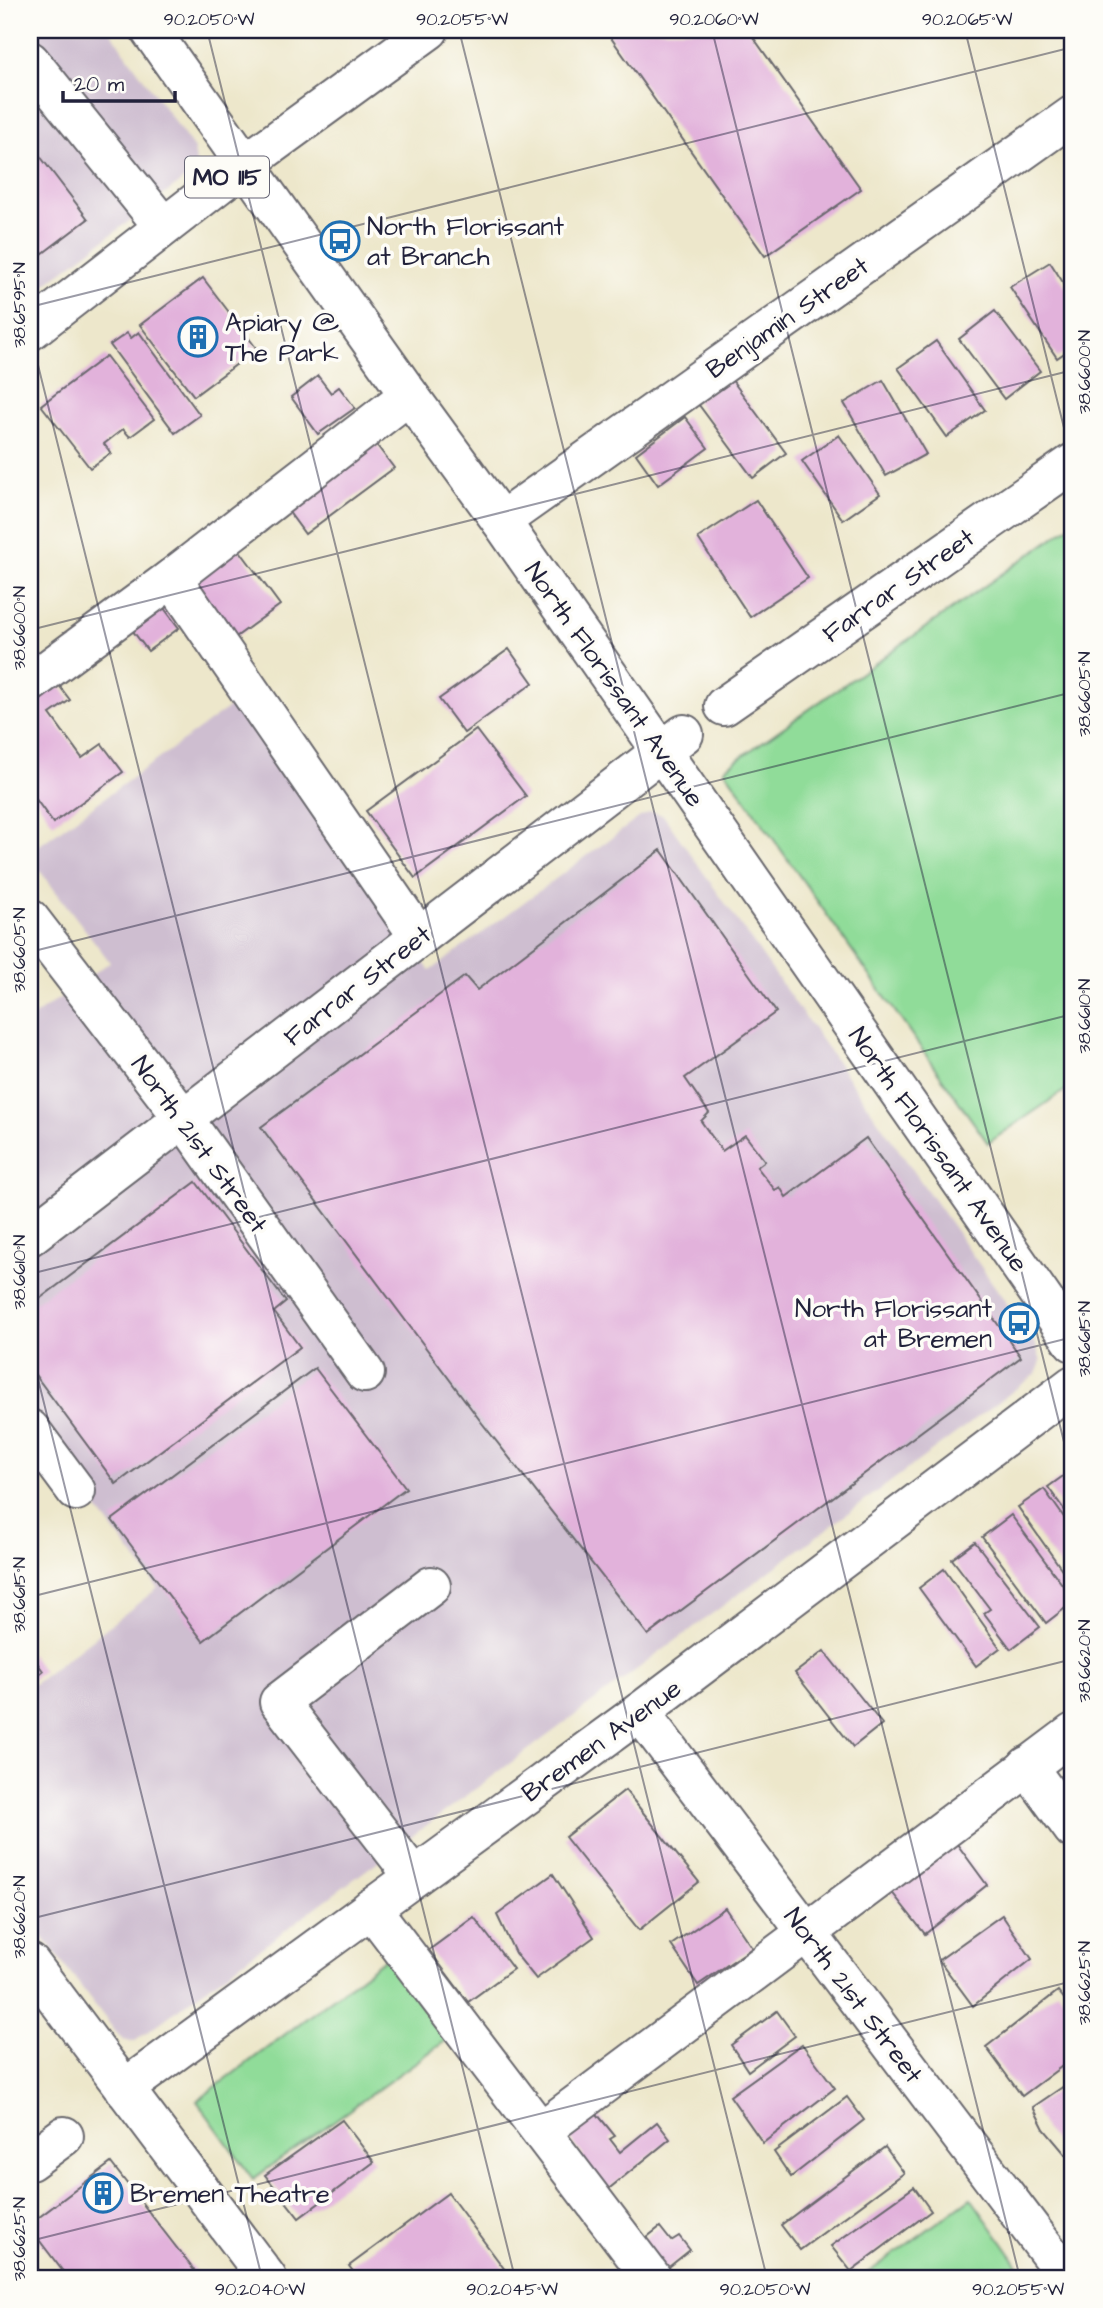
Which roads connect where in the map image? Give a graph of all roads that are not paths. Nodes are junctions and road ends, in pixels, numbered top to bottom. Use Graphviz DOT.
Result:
graph roads {
  1 [pos="150,30"];
  2 [pos="429,30"];
  3 [pos="30,61"];
  4 [pos="1073,115"];
  5 [pos="245,163"];
  6 [pos="163,226"];
  7 [pos="30,331"];
  8 [pos="409,395"];
  9 [pos="1073,463"];
  10 [pos="501,521"];
  11 [pos="172,578"];
  12 [pos="30,683"];
  13 [pos="724,706"];
  14 [pos="672,742"];
  15 [pos="30,919"];
  16 [pos="419,937"];
  17 [pos="184,1119"];
  18 [pos="30,1236"];
  19 [pos="1073,1342"];
  20 [pos="365,1373"];
  21 [pos="1073,1385"];
  22 [pos="30,1429"];
  23 [pos="76,1491"];
  24 [pos="431,1586"];
  25 [pos="640,1712"];
  26 [pos="1073,1733"];
  27 [pos="1027,1766"];
  28 [pos="1073,1829"];
  29 [pos="414,1877"];
  30 [pos="371,1908"];
  31 [pos="806,1932"];
  32 [pos="30,1963"];
  33 [pos="124,2089"];
  34 [pos="541,2132"];
  35 [pos="64,2136"];
  36 [pos="30,2161"];
  37 [pos="268,2278"];
  38 [pos="652,2278"];
  39 [pos="1068,2278"];
  1 -- 5 [label="street, North Florissant Avenue"];
  2 -- 5 [label="street, MO 115"];
  3 -- 6 [label="street"];
  4 -- 10 [label="street, Benjamin Street"];
  5 -- 6 [label="street, MO 115"];
  5 -- 8 [label="street, North Florissant Avenue"];
  6 -- 7 [label="street, MO 115"];
  8 -- 10 [label="street, North Florissant Avenue"];
  8 -- 11 [label="street"];
  9 -- 13 [label="street, Farrar Street"];
  10 -- 14 [label="street, North Florissant Avenue"];
  11 -- 12 [label="street"];
  11 -- 16 [label="street"];
  14 -- 16 [label="street, Farrar Street"];
  14 -- 19 [label="street, North Florissant Avenue"];
  15 -- 17 [label="street, North 21st Street"];
  16 -- 17 [label="street, Farrar Street"];
  17 -- 18 [label="street, Farrar Street"];
  17 -- 20 [label="street, North 21st Street"];
  21 -- 25 [label="street, Bremen Avenue"];
  22 -- 23 [label="street"];
  24 -- 29 [label="street"];
  25 -- 29 [label="street, Bremen Avenue"];
  25 -- 31 [label="street, North 21st Street"];
  26 -- 27 [label="street"];
  27 -- 28 [label="street"];
  27 -- 31 [label="street"];
  29 -- 30 [label="street, Bremen Avenue"];
  30 -- 33 [label="street, Bremen Avenue"];
  30 -- 34 [label="street"];
  31 -- 34 [label="street"];
  31 -- 39 [label="street, North 21st Street"];
  32 -- 33 [label="street"];
  33 -- 37 [label="street"];
  34 -- 38 [label="street"];
  35 -- 36 [label="street"];
}
